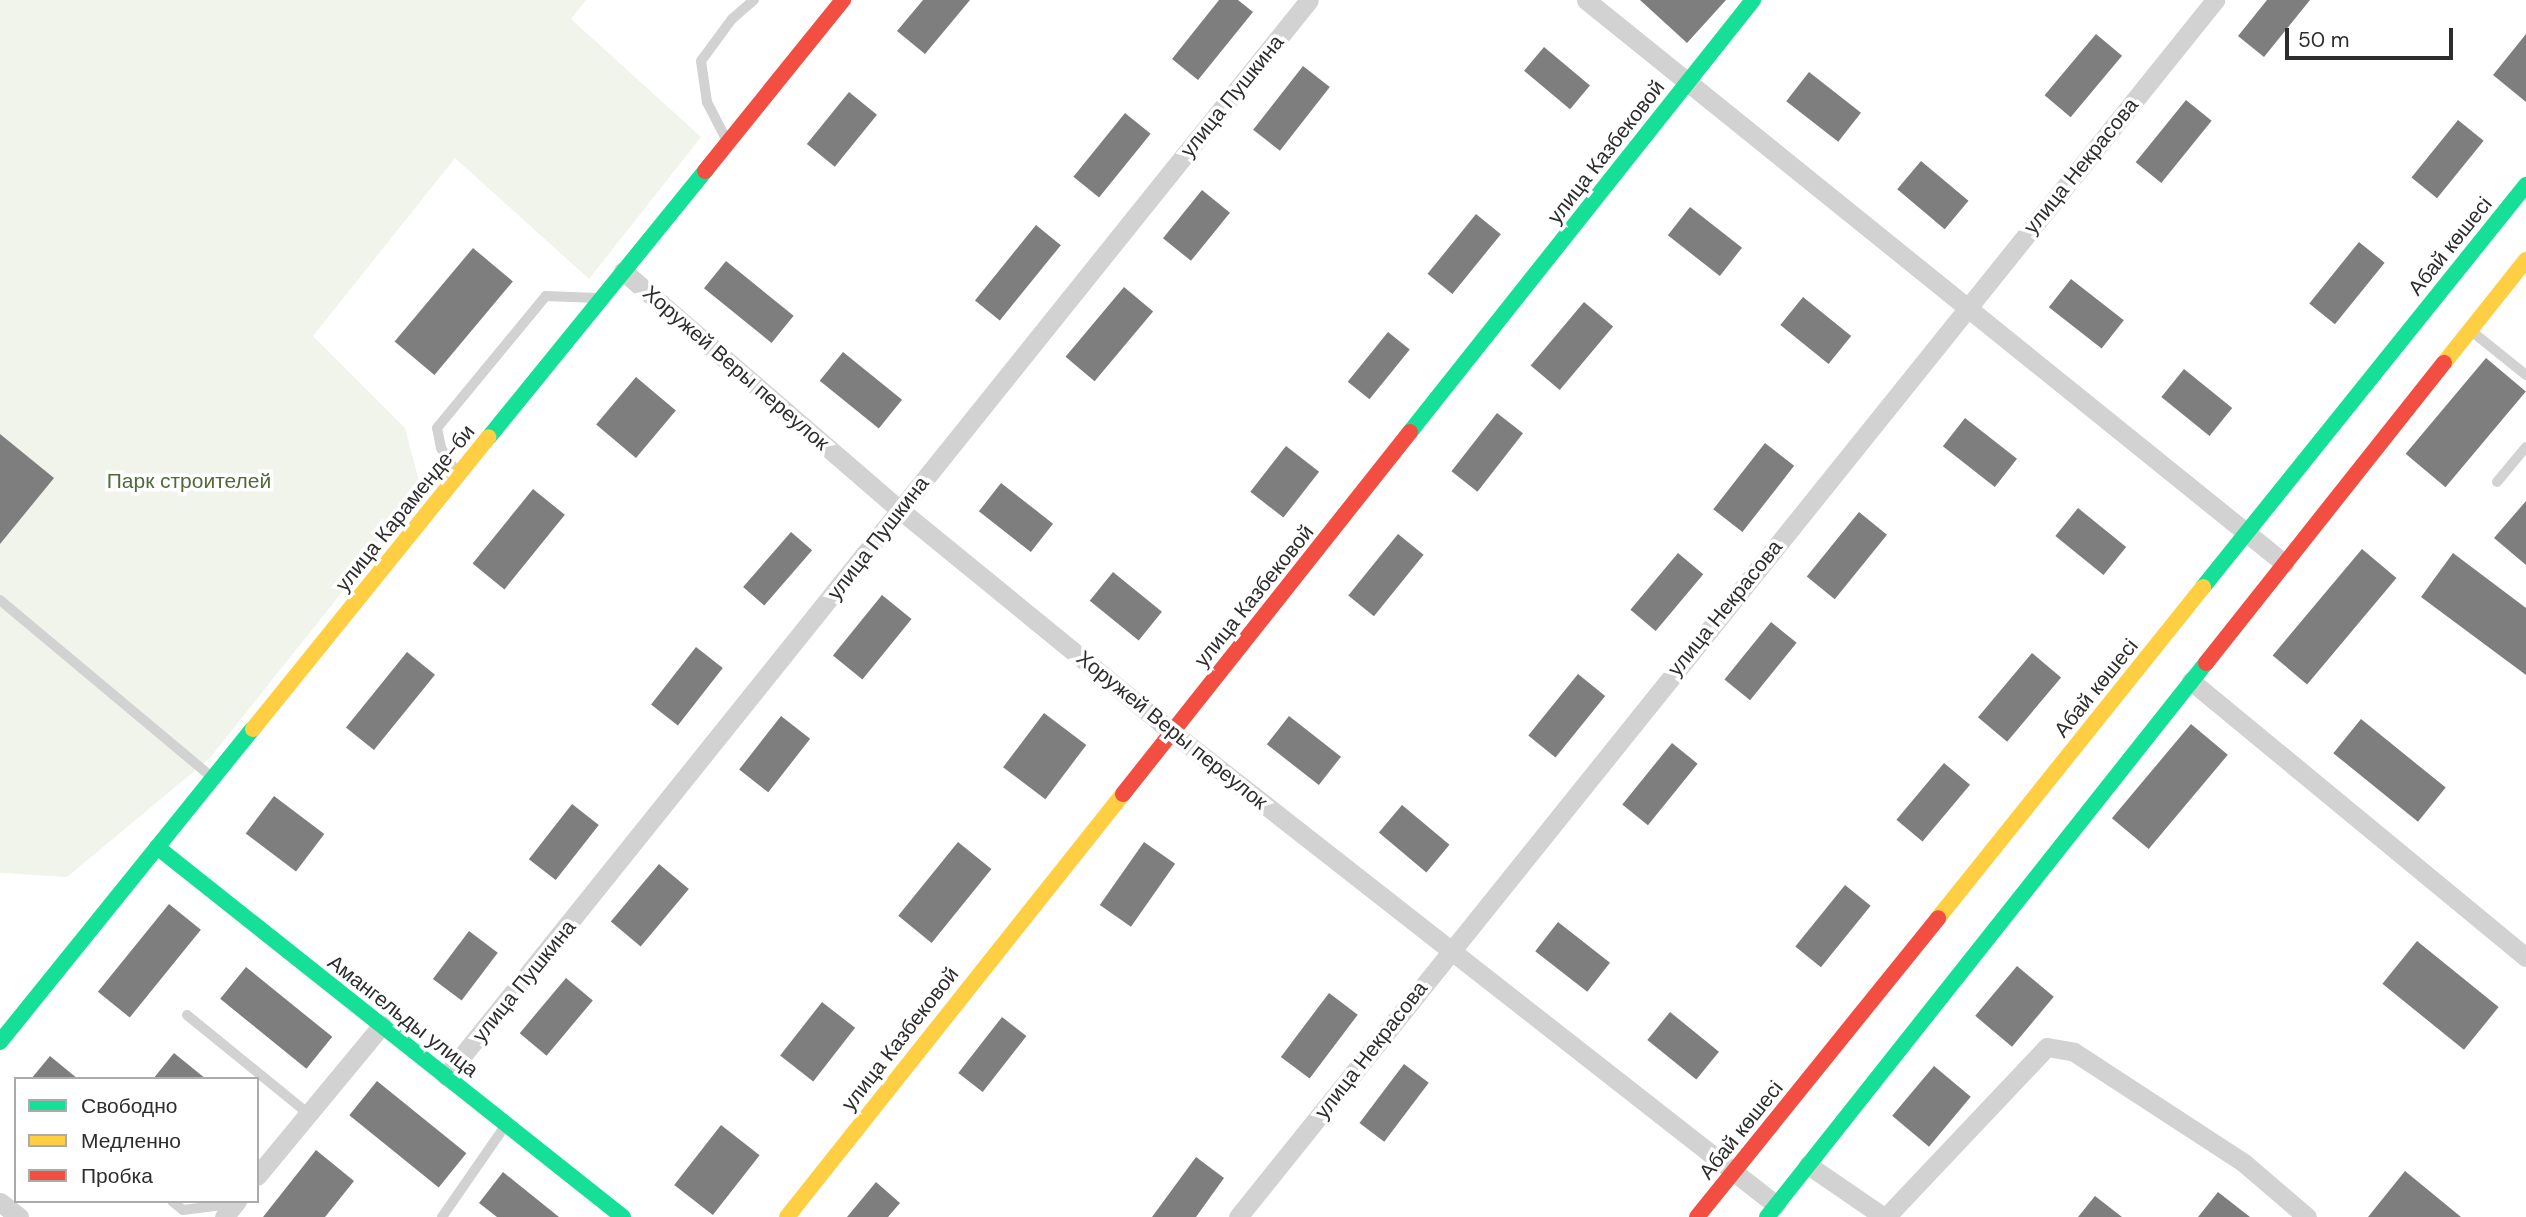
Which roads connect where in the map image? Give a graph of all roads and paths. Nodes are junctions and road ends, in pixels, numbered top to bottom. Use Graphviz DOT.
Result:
graph roads {
  1 [pos="754,0"];
  2 [pos="1309,0"];
  3 [pos="1586,0"];
  4 [pos="1753,0"];
  5 [pos="2215,0"];
  6 [pos="836,2"];
  7 [pos="1689,81"];
  8 [pos="728,142"];
  9 [pos="2526,185"];
  10 [pos="2526,260"];
  11 [pos="623,271"];
  12 [pos="601,298"];
  13 [pos="1967,307"];
  14 [pos="2470,330"];
  15 [pos="2526,375"];
  16 [pos="2526,447"];
  17 [pos="458,475"];
  18 [pos="2497,482"];
  19 [pos="900,510"];
  20 [pos="2246,533"];
  21 [pos="2284,563"];
  22 [pos="0,600"];
  23 [pos="2191,681"];
  24 [pos="1172,732"];
  25 [pos="213,779"];
  26 [pos="158,847"];
  27 [pos="1449,951"];
  28 [pos="2526,957"];
  29 [pos="187,1015"];
  30 [pos="382,1025"];
  31 [pos="0,1042"];
  32 [pos="446,1076"];
  33 [pos="309,1114"];
  34 [pos="507,1124"];
  35 [pos="1808,1165"];
  36 [pos="1734,1172"];
  37 [pos="259,1174"];
  38 [pos="174,1203"];
  39 [pos="232,1207"];
  40 [pos="1772,1211"];
  41 [pos="442,1217"];
  42 [pos="623,1217"];
  43 [pos="787,1217"];
  44 [pos="1238,1217"];
  45 [pos="1698,1217"];
  46 [pos="1885,1217"];
  47 [pos="2306,1217"];
  1 -- 8 [label="lane"];
  2 -- 19 [label="street, улица Пушкина"];
  3 -- 7 [label="street"];
  4 -- 7 [label="street, улица Казбековой"];
  5 -- 13 [label="street, улица Некрасова"];
  6 -- 8 [label="street, улица Караменде-би"];
  7 -- 13 [label="street"];
  7 -- 24 [label="street, улица Казбековой"];
  8 -- 11 [label="street, улица Караменде-би"];
  9 -- 20 [label="street, Абай көшесі"];
  10 -- 14 [label="street"];
  11 -- 12 [label="street, улица Караменде-би"];
  11 -- 19 [label="street, Хоружей Веры переулок"];
  12 -- 17 [label="street, улица Караменде-би"];
  12 -- 17 [label="lane"];
  13 -- 20 [label="street"];
  13 -- 27 [label="street, улица Некрасова"];
  14 -- 15 [label="lane"];
  14 -- 21 [label="street"];
  16 -- 18 [label="lane"];
  17 -- 25 [label="street, улица Караменде-би"];
  19 -- 24 [label="street, Хоружей Веры переулок"];
  19 -- 32 [label="street, улица Пушкина"];
  20 -- 21 [label="street"];
  20 -- 36 [label="street, Абай көшесі"];
  21 -- 23 [label="street"];
  22 -- 25 [label="lane"];
  23 -- 28 [label="street"];
  23 -- 35 [label="street"];
  24 -- 27 [label="street, Хоружей Веры переулок"];
  24 -- 43 [label="street, улица Казбековой"];
  25 -- 26 [label="street, улица Караменде-би"];
  26 -- 30 [label="street, Амангельды улица"];
  26 -- 31 [label="street, улица Караменде-би"];
  27 -- 36 [label="street, Хоружей Веры переулок"];
  27 -- 44 [label="street, улица Некрасова"];
  29 -- 33 [label="lane"];
  30 -- 32 [label="street, Амангельды улица"];
  30 -- 33 [label="street"];
  32 -- 34 [label="street, Амангельды улица"];
  33 -- 37 [label="street"];
  34 -- 41 [label="lane"];
  34 -- 42 [label="street, Амангельды улица"];
  35 -- 40 [label="street"];
  35 -- 46 [label="street"];
  36 -- 40 [label="street, Хоружей Веры переулок"];
  36 -- 45 [label="street, Абай көшесі"];
  38 -- 39 [label="lane"];
  46 -- 47 [label="street"];
}
